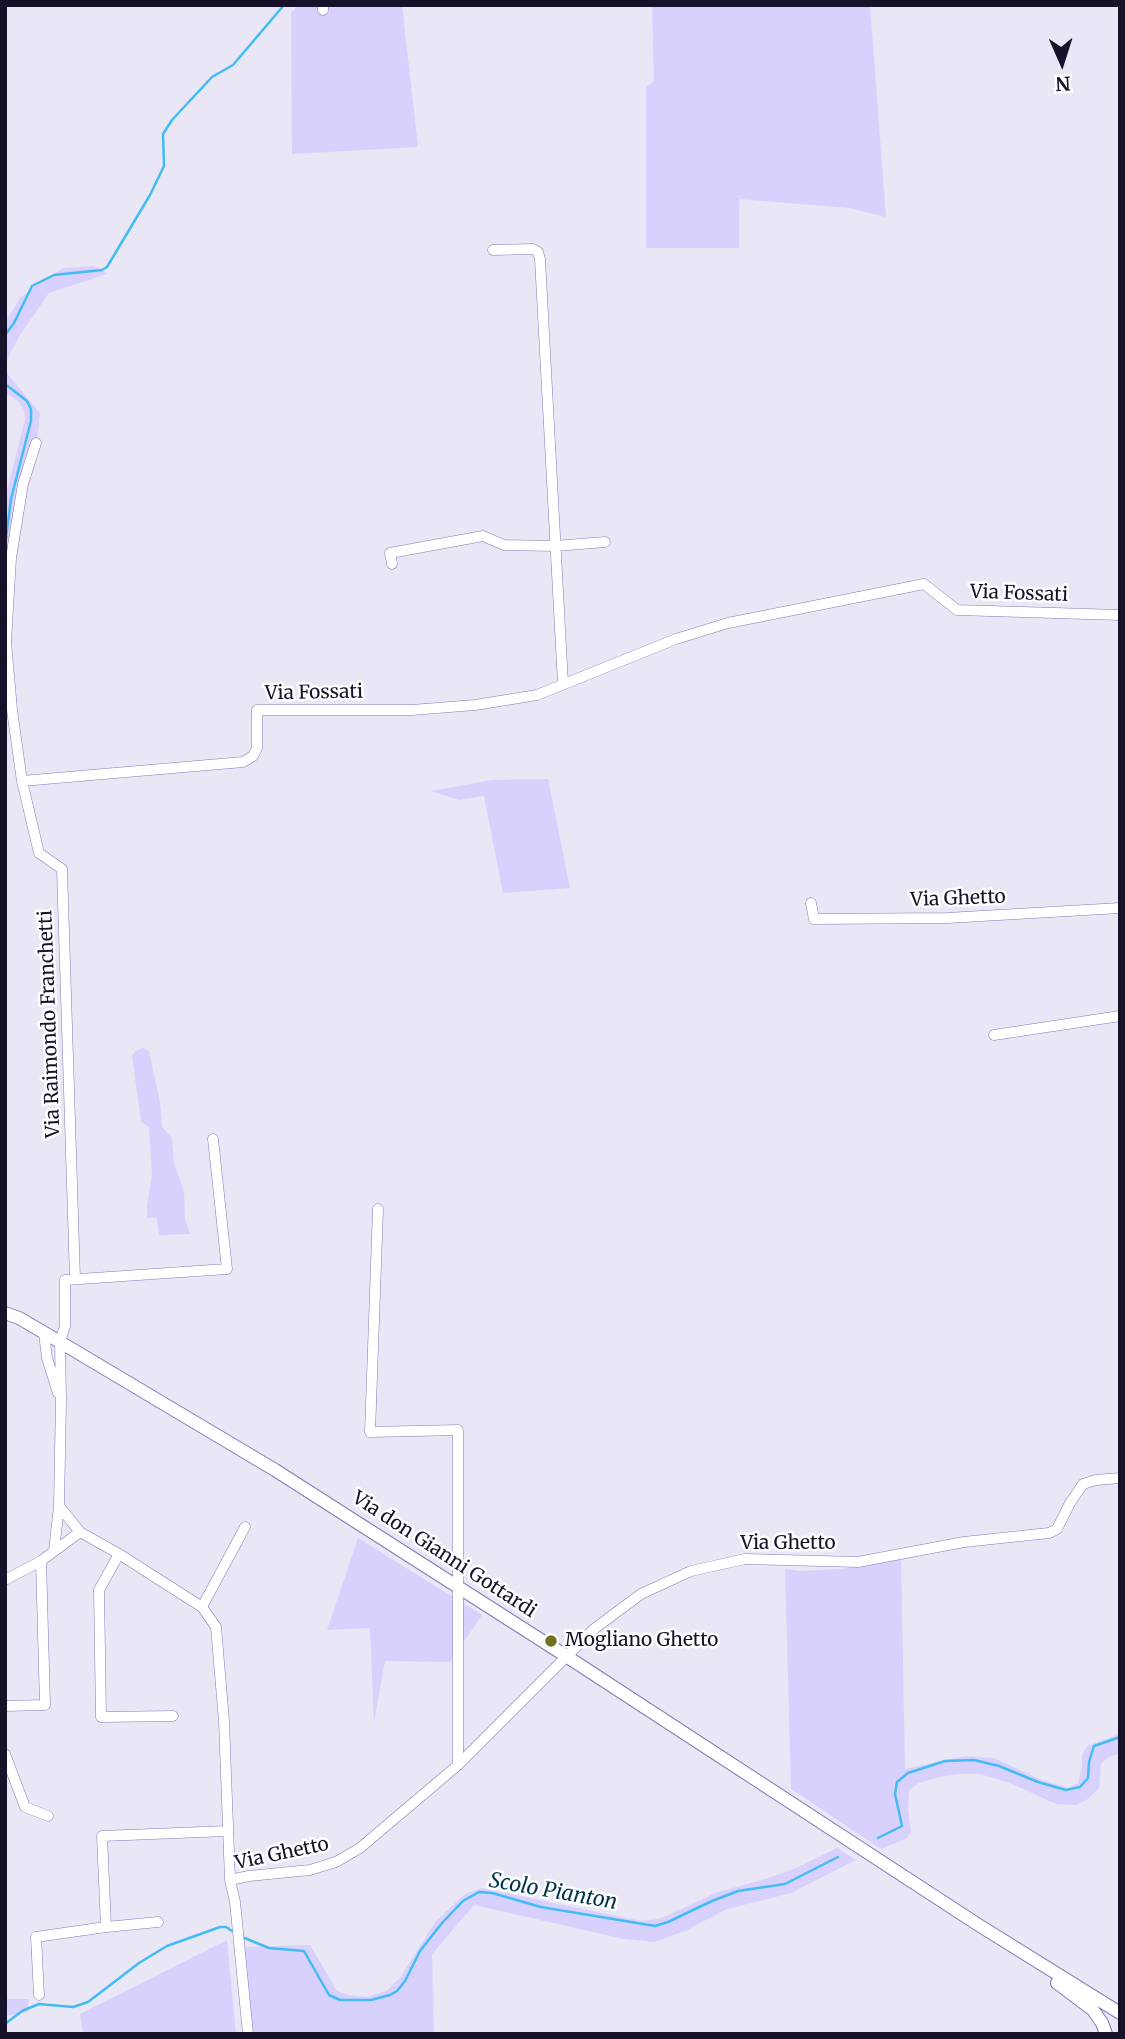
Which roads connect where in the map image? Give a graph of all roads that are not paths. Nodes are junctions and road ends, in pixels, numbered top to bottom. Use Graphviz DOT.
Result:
graph roads {
  1 [pos="493,250"];
  2 [pos="36,443"];
  3 [pos="604,542"];
  4 [pos="555,547"];
  5 [pos="392,564"];
  6 [pos="1120,615"];
  7 [pos="6,658"];
  8 [pos="563,684"];
  9 [pos="22,781"];
  10 [pos="811,903"];
  11 [pos="1120,908"];
  12 [pos="1120,1016"];
  13 [pos="994,1035"];
  14 [pos="213,1139"];
  15 [pos="378,1209"];
  16 [pos="75,1279"];
  17 [pos="5,1313"];
  18 [pos="44,1333"];
  19 [pos="60,1342"];
  20 [pos="61,1400"];
  21 [pos="1120,1478"];
  22 [pos="59,1506"];
  23 [pos="245,1527"];
  24 [pos="80,1532"];
  25 [pos="54,1551"];
  26 [pos="119,1554"];
  27 [pos="41,1561"];
  28 [pos="5,1580"];
  29 [pos="459,1588"];
  30 [pos="202,1607"];
  31 [pos="566,1656"];
  32 [pos="5,1706"];
  33 [pos="173,1716"];
  34 [pos="5,1754"];
  35 [pos="458,1765"];
  36 [pos="48,1816"];
  37 [pos="228,1831"];
  38 [pos="230,1880"];
  39 [pos="158,1922"];
  40 [pos="977,1924"];
  41 [pos="106,1927"];
  42 [pos="40,1995"];
  43 [pos="1120,2013"];
  44 [pos="248,2034"];
  45 [pos="1105,2034"];
  1 -- 4 [label="street"];
  2 -- 7 [label="street"];
  3 -- 4 [label="street"];
  4 -- 5 [label="street"];
  4 -- 8 [label="street"];
  6 -- 8 [label="street, Via Fossati"];
  7 -- 9 [label="street"];
  8 -- 9 [label="street, Via Fossati"];
  9 -- 16 [label="street, Via Raimondo Franchetti"];
  10 -- 11 [label="street, Via Ghetto"];
  12 -- 13 [label="street"];
  14 -- 16 [label="street"];
  15 -- 29 [label="street"];
  16 -- 19 [label="street, Via Raimondo Franchetti"];
  17 -- 18 [label="main road, Via don Gianni Gottardi"];
  18 -- 19 [label="main road, Via don Gianni Gottardi"];
  18 -- 20 [label="street"];
  19 -- 20 [label="street"];
  19 -- 29 [label="main road, Via don Gianni Gottardi"];
  20 -- 22 [label="street"];
  21 -- 31 [label="street, Via Ghetto"];
  22 -- 24 [label="street"];
  22 -- 25 [label="street"];
  23 -- 30 [label="street"];
  24 -- 25 [label="street"];
  24 -- 26 [label="street"];
  25 -- 27 [label="street"];
  26 -- 30 [label="street"];
  26 -- 33 [label="street"];
  27 -- 28 [label="street"];
  27 -- 32 [label="street"];
  29 -- 31 [label="main road, Via don Gianni Gottardi"];
  29 -- 35 [label="street"];
  30 -- 37 [label="street"];
  31 -- 35 [label="street, Via Ghetto"];
  31 -- 40 [label="main road, Via don Gianni Gottardi"];
  34 -- 36 [label="street"];
  35 -- 38 [label="street, Via Ghetto"];
  37 -- 38 [label="street"];
  37 -- 41 [label="street"];
  38 -- 44 [label="street, Via Ghetto"];
  39 -- 41 [label="street"];
  40 -- 43 [label="main road, Via don Gianni Gottardi"];
  40 -- 45 [label="main road, Via don Gianni Gottardi"];
  41 -- 42 [label="street"];
}
